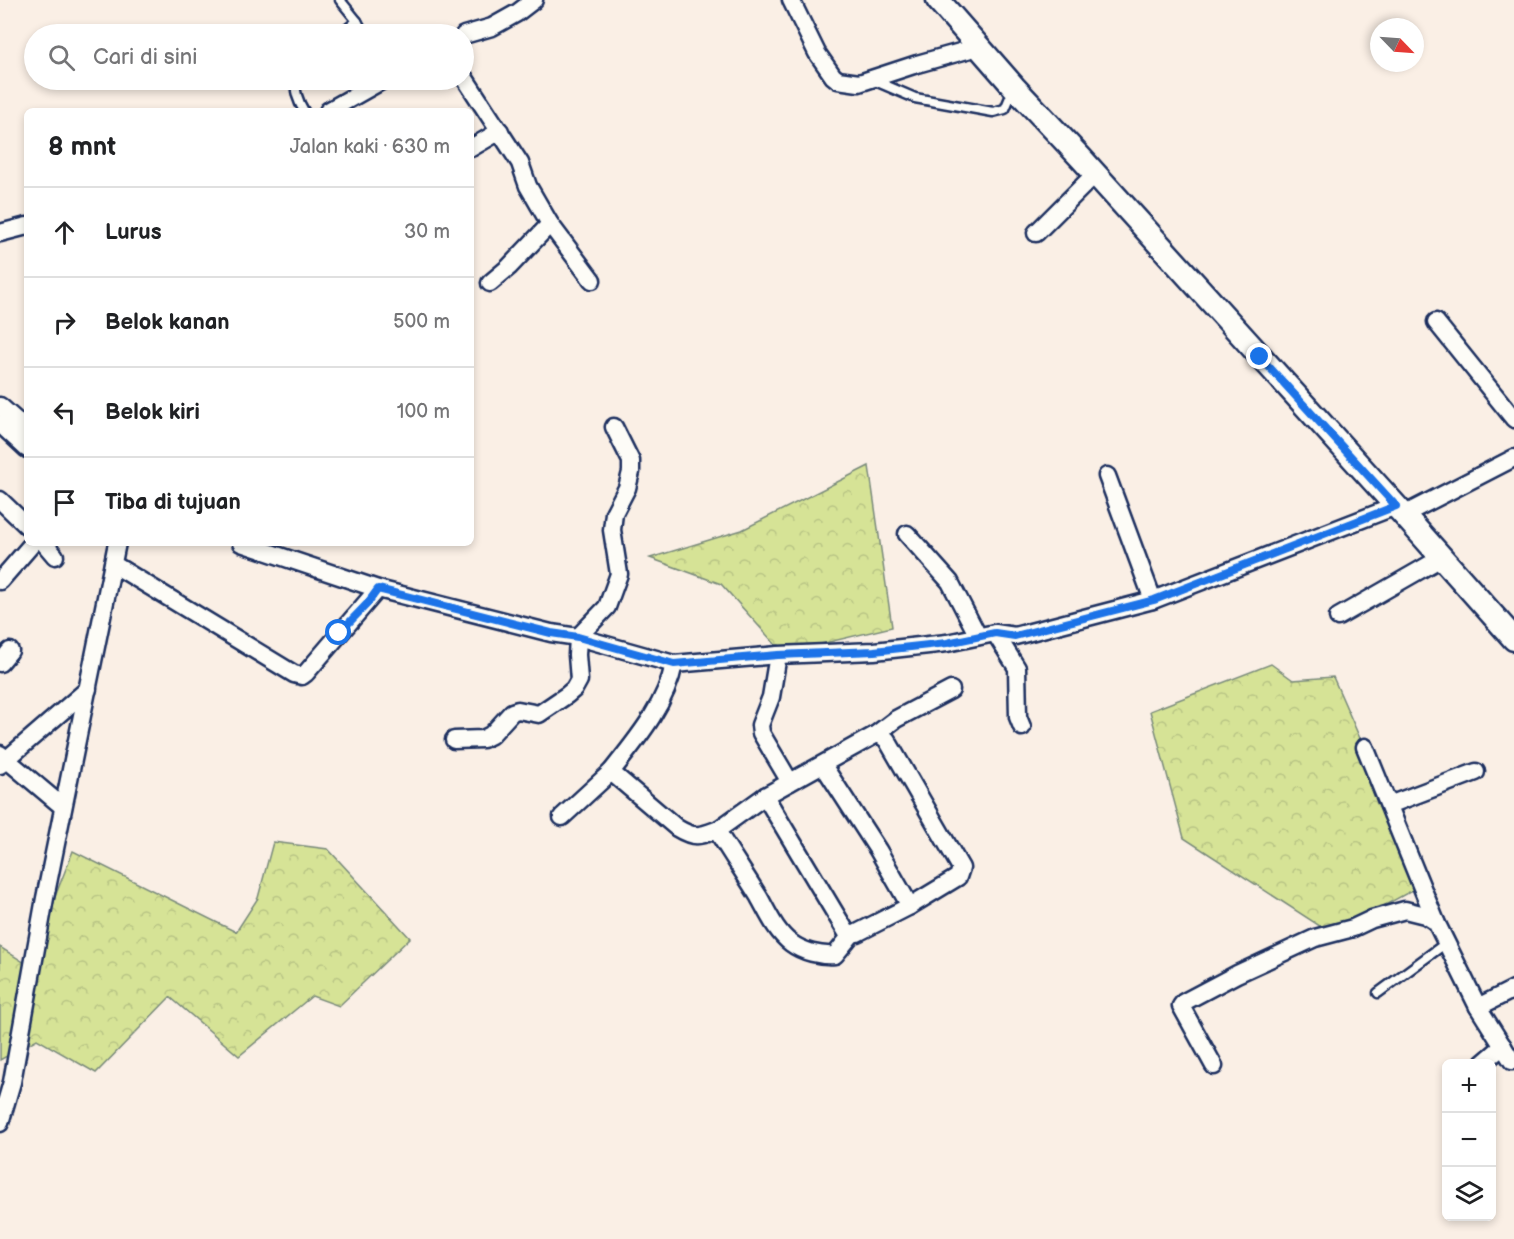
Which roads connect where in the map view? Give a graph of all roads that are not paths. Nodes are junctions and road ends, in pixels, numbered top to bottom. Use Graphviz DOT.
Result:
graph roads {
  1 [pos="340,0"];
  2 [pos="534,0"];
  3 [pos="791,0"];
  4 [pos="944,7"];
  5 [pos="357,21"];
  6 [pos="354,24"];
  7 [pos="359,24"];
  8 [pos="474,32"];
  9 [pos="976,44"];
  10 [pos="873,80"];
  11 [pos="1014,87"];
  12 [pos="296,90"];
  13 [pos="365,90"];
  14 [pos="473,90"];
  15 [pos="303,108"];
  16 [pos="333,108"];
  17 [pos="500,131"];
  18 [pos="474,146"];
  19 [pos="1095,174"];
  20 [pos="550,224"];
  21 [pos="24,227"];
  22 [pos="0,233"];
  23 [pos="1036,233"];
  24 [pos="592,280"];
  25 [pos="490,283"];
  26 [pos="1436,322"];
  27 [pos="1,414"];
  28 [pos="1514,419"];
  29 [pos="614,427"];
  30 [pos="24,428"];
  31 [pos="24,445"];
  32 [pos="1514,458"];
  33 [pos="1107,476"];
  34 [pos="0,500"];
  35 [pos="1399,511"];
  36 [pos="24,523"];
  37 [pos="907,534"];
  38 [pos="30,546"];
  39 [pos="47,546"];
  40 [pos="116,546"];
  41 [pos="262,546"];
  42 [pos="284,549"];
  43 [pos="55,556"];
  44 [pos="1441,558"];
  45 [pos="113,564"];
  46 [pos="0,581"];
  47 [pos="378,589"];
  48 [pos="1154,600"];
  49 [pos="1338,617"];
  50 [pos="986,635"];
  51 [pos="578,637"];
  52 [pos="1514,639"];
  53 [pos="778,655"];
  54 [pos="674,664"];
  55 [pos="88,689"];
  56 [pos="951,690"];
  57 [pos="1022,727"];
  58 [pos="874,735"];
  59 [pos="454,740"];
  60 [pos="1365,747"];
  61 [pos="2,760"];
  62 [pos="823,765"];
  63 [pos="611,772"];
  64 [pos="1476,772"];
  65 [pos="790,782"];
  66 [pos="765,796"];
  67 [pos="1389,805"];
  68 [pos="63,807"];
  69 [pos="562,817"];
  70 [pos="719,829"];
  71 [pos="910,906"];
  72 [pos="1436,922"];
  73 [pos="852,934"];
  74 [pos="1446,943"];
  75 [pos="1514,989"];
  76 [pos="1378,993"];
  77 [pos="1478,1007"];
  78 [pos="1503,1046"];
  79 [pos="1488,1059"];
  80 [pos="1512,1061"];
  81 [pos="1214,1066"];
  82 [pos="0,1123"];
  1 -- 5 [label="lane"];
  2 -- 8 [label="street"];
  3 -- 10 [label="street"];
  4 -- 9 [label="main road"];
  5 -- 6 [label="lane"];
  5 -- 7 [label="lane"];
  9 -- 10 [label="street"];
  9 -- 11 [label="main road"];
  10 -- 11 [label="lane"];
  11 -- 19 [label="main road"];
  12 -- 15 [label="lane"];
  13 -- 16 [label="street"];
  14 -- 17 [label="street"];
  17 -- 18 [label="street"];
  17 -- 20 [label="street"];
  19 -- 23 [label="street"];
  19 -- 35 [label="main road"];
  20 -- 24 [label="street"];
  20 -- 25 [label="street"];
  21 -- 22 [label="street"];
  26 -- 28 [label="street"];
  27 -- 30 [label="street"];
  27 -- 31 [label="street"];
  29 -- 51 [label="street"];
  32 -- 35 [label="street"];
  33 -- 48 [label="street"];
  34 -- 36 [label="street"];
  35 -- 44 [label="main road"];
  35 -- 48 [label="street"];
  37 -- 50 [label="street"];
  38 -- 46 [label="street"];
  39 -- 43 [label="street"];
  40 -- 45 [label="street"];
  41 -- 42 [label="street"];
  42 -- 47 [label="street"];
  44 -- 49 [label="street"];
  44 -- 52 [label="main road"];
  45 -- 47 [label="street"];
  45 -- 55 [label="street"];
  47 -- 51 [label="street"];
  48 -- 50 [label="street"];
  50 -- 53 [label="street"];
  50 -- 57 [label="street"];
  51 -- 54 [label="street"];
  51 -- 59 [label="street"];
  53 -- 54 [label="street"];
  53 -- 65 [label="street"];
  54 -- 63 [label="street"];
  55 -- 61 [label="street"];
  55 -- 68 [label="street"];
  56 -- 58 [label="street"];
  58 -- 62 [label="street"];
  58 -- 71 [label="street"];
  60 -- 67 [label="street"];
  61 -- 68 [label="street"];
  62 -- 65 [label="street"];
  62 -- 71 [label="street"];
  63 -- 69 [label="street"];
  63 -- 70 [label="street"];
  64 -- 67 [label="street"];
  65 -- 66 [label="street"];
  66 -- 70 [label="street"];
  66 -- 73 [label="street"];
  67 -- 72 [label="street"];
  68 -- 82 [label="street"];
  70 -- 73 [label="street"];
  71 -- 73 [label="street"];
  72 -- 74 [label="street"];
  72 -- 81 [label="street"];
  74 -- 76 [label="lane"];
  74 -- 77 [label="street"];
  75 -- 77 [label="street"];
  77 -- 78 [label="street"];
  78 -- 79 [label="street"];
  78 -- 80 [label="street"];
}
